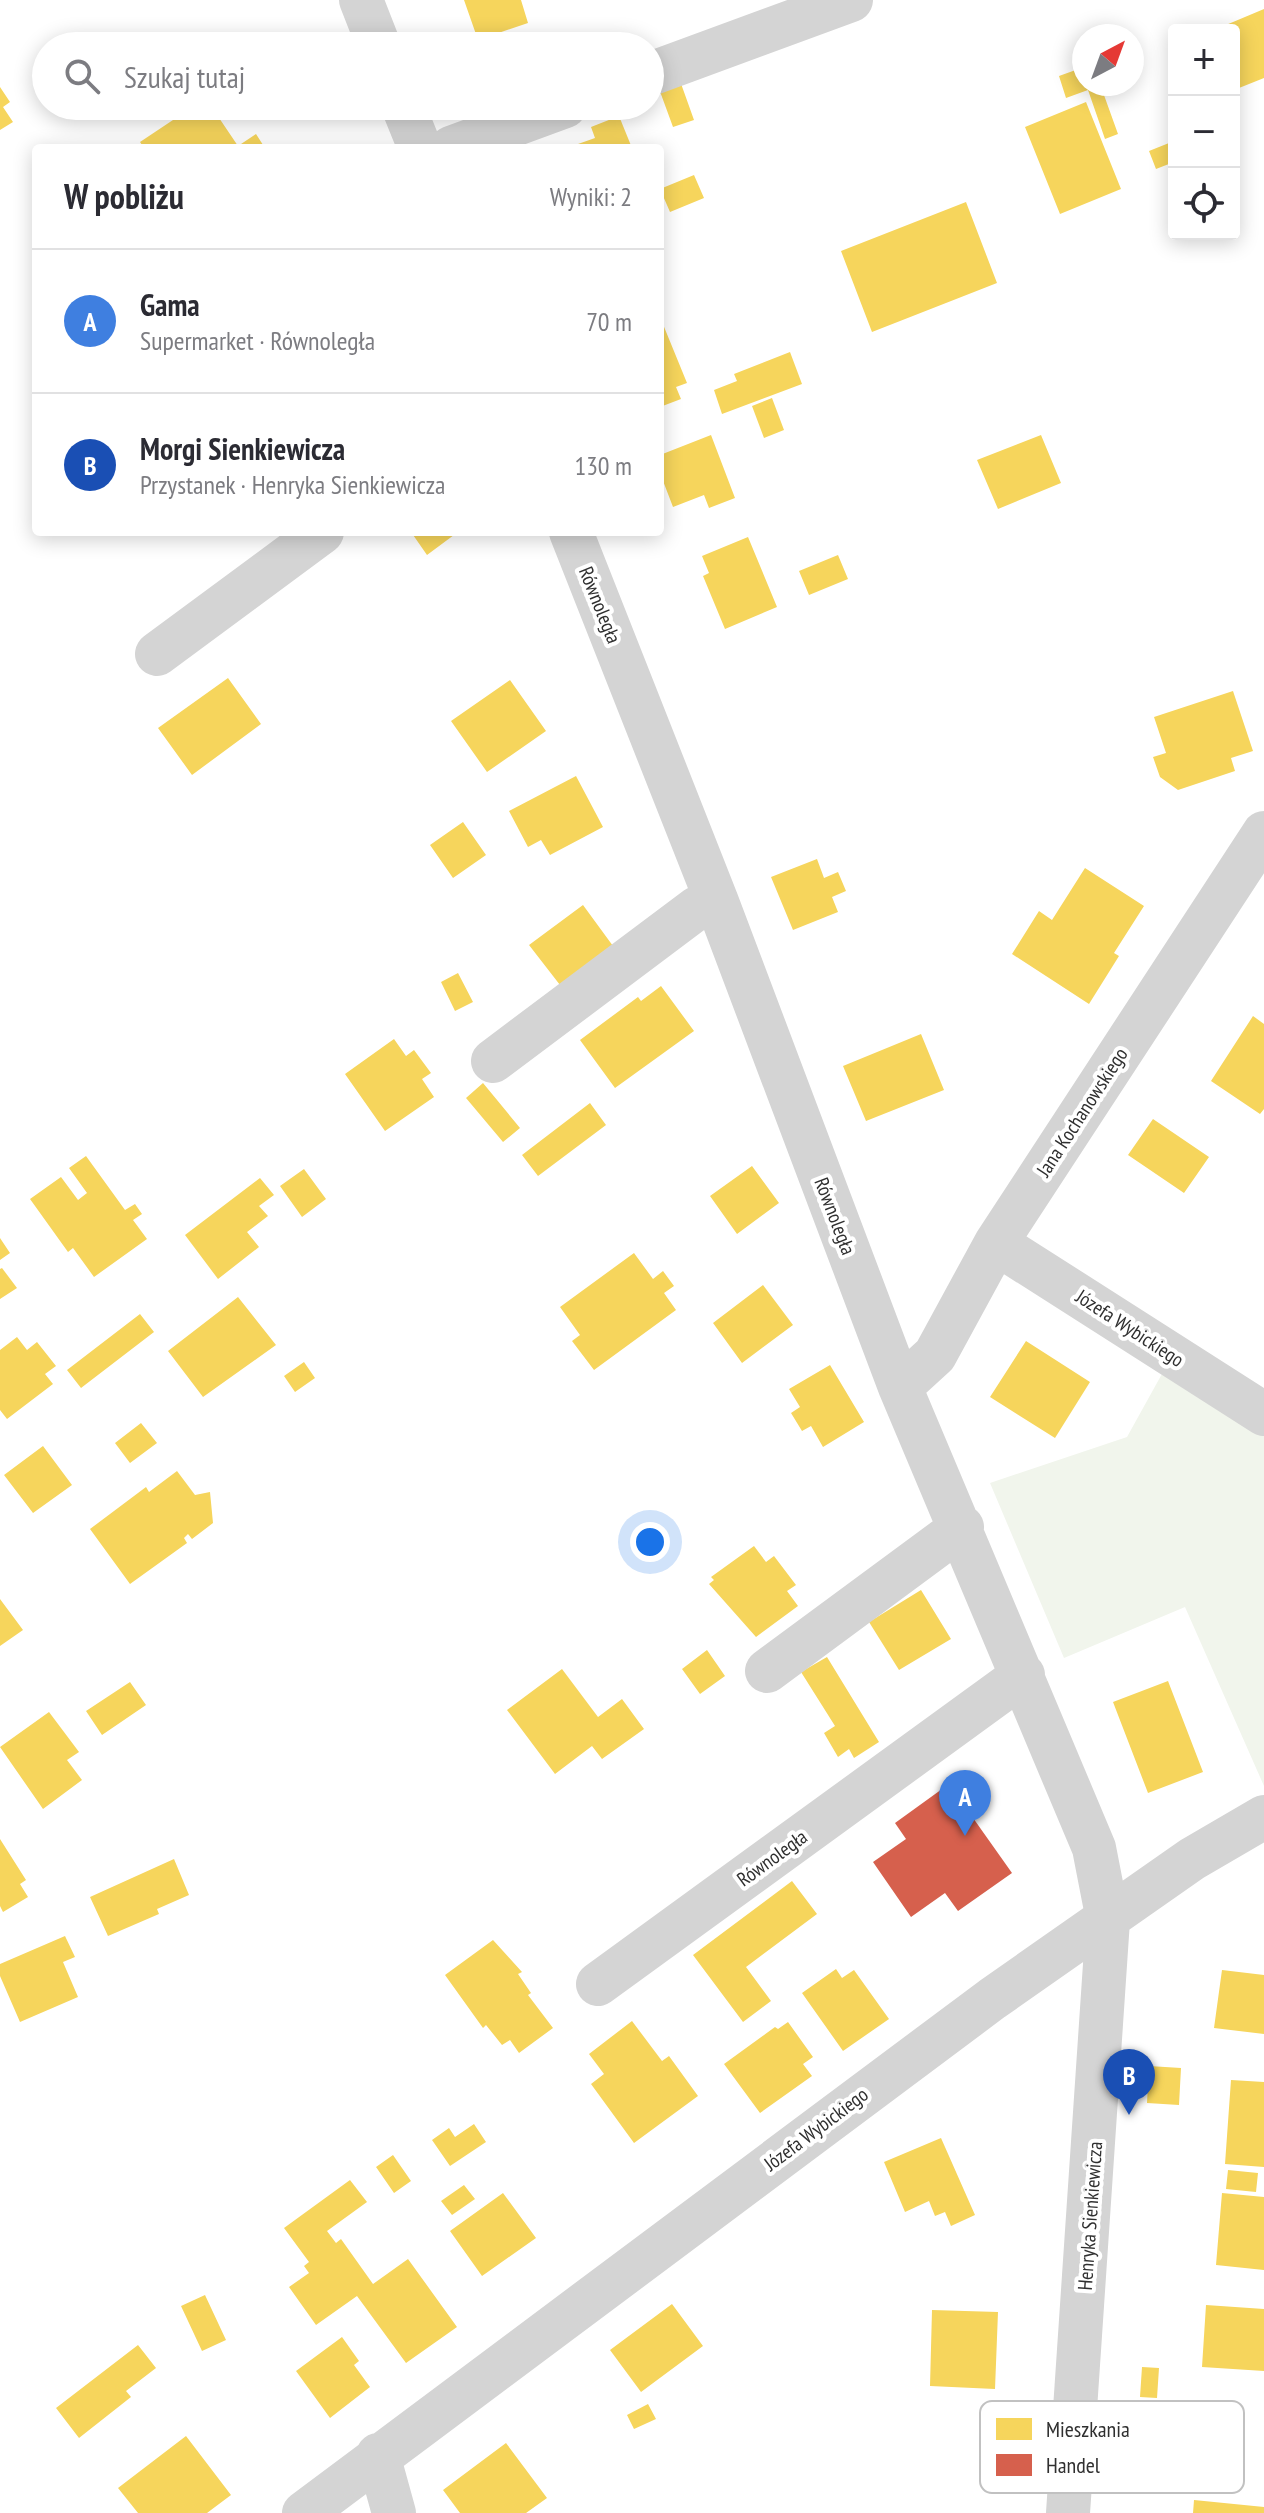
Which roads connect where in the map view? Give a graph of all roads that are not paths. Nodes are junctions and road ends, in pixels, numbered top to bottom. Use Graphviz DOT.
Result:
graph roads {
  1 [pos="361,0"];
  2 [pos="851,0"];
  3 [pos="374,32"];
  4 [pos="664,69"];
  5 [pos="409,120"];
  6 [pos="527,120"];
  7 [pos="418,144"];
  8 [pos="462,144"];
  9 [pos="317,536"];
  10 [pos="573,536"];
  11 [pos="157,654"];
  12 [pos="1264,833"];
  13 [pos="717,902"];
  14 [pos="493,1061"];
  15 [pos="996,1243"];
  16 [pos="900,1387"];
  17 [pos="1264,1414"];
  18 [pos="962,1527"];
  19 [pos="767,1671"];
  20 [pos="1023,1675"];
  21 [pos="1264,1817"];
  22 [pos="1108,1920"];
  23 [pos="598,1984"];
  24 [pos="1076,2401"];
  25 [pos="378,2455"];
  26 [pos="1069,2493"];
  27 [pos="304,2513"];
  28 [pos="394,2513"];
  29 [pos="1068,2513"];
  1 -- 3 [label="street"];
  2 -- 4 [label="street"];
  5 -- 7 [label="street"];
  6 -- 8 [label="street"];
  9 -- 11 [label="street"];
  10 -- 13 [label="street, Równoległa"];
  12 -- 15 [label="street, Jana Kochanowskiego"];
  13 -- 14 [label="street"];
  13 -- 16 [label="street, Równoległa"];
  15 -- 16 [label="street, Jana Kochanowskiego"];
  15 -- 17 [label="street, Józefa Wybickiego"];
  16 -- 18 [label="street, Równoległa"];
  18 -- 19 [label="street"];
  18 -- 20 [label="street, Równoległa"];
  20 -- 22 [label="street, Równoległa"];
  20 -- 23 [label="street, Równoległa"];
  21 -- 22 [label="street, Józefa Wybickiego"];
  22 -- 24 [label="street, Henryka Sienkiewicza"];
  22 -- 25 [label="street, Józefa Wybickiego"];
  25 -- 27 [label="street, Józefa Wybickiego"];
  25 -- 28 [label="street"];
  26 -- 29 [label="street, Henryka Sienkiewicza"];
}
